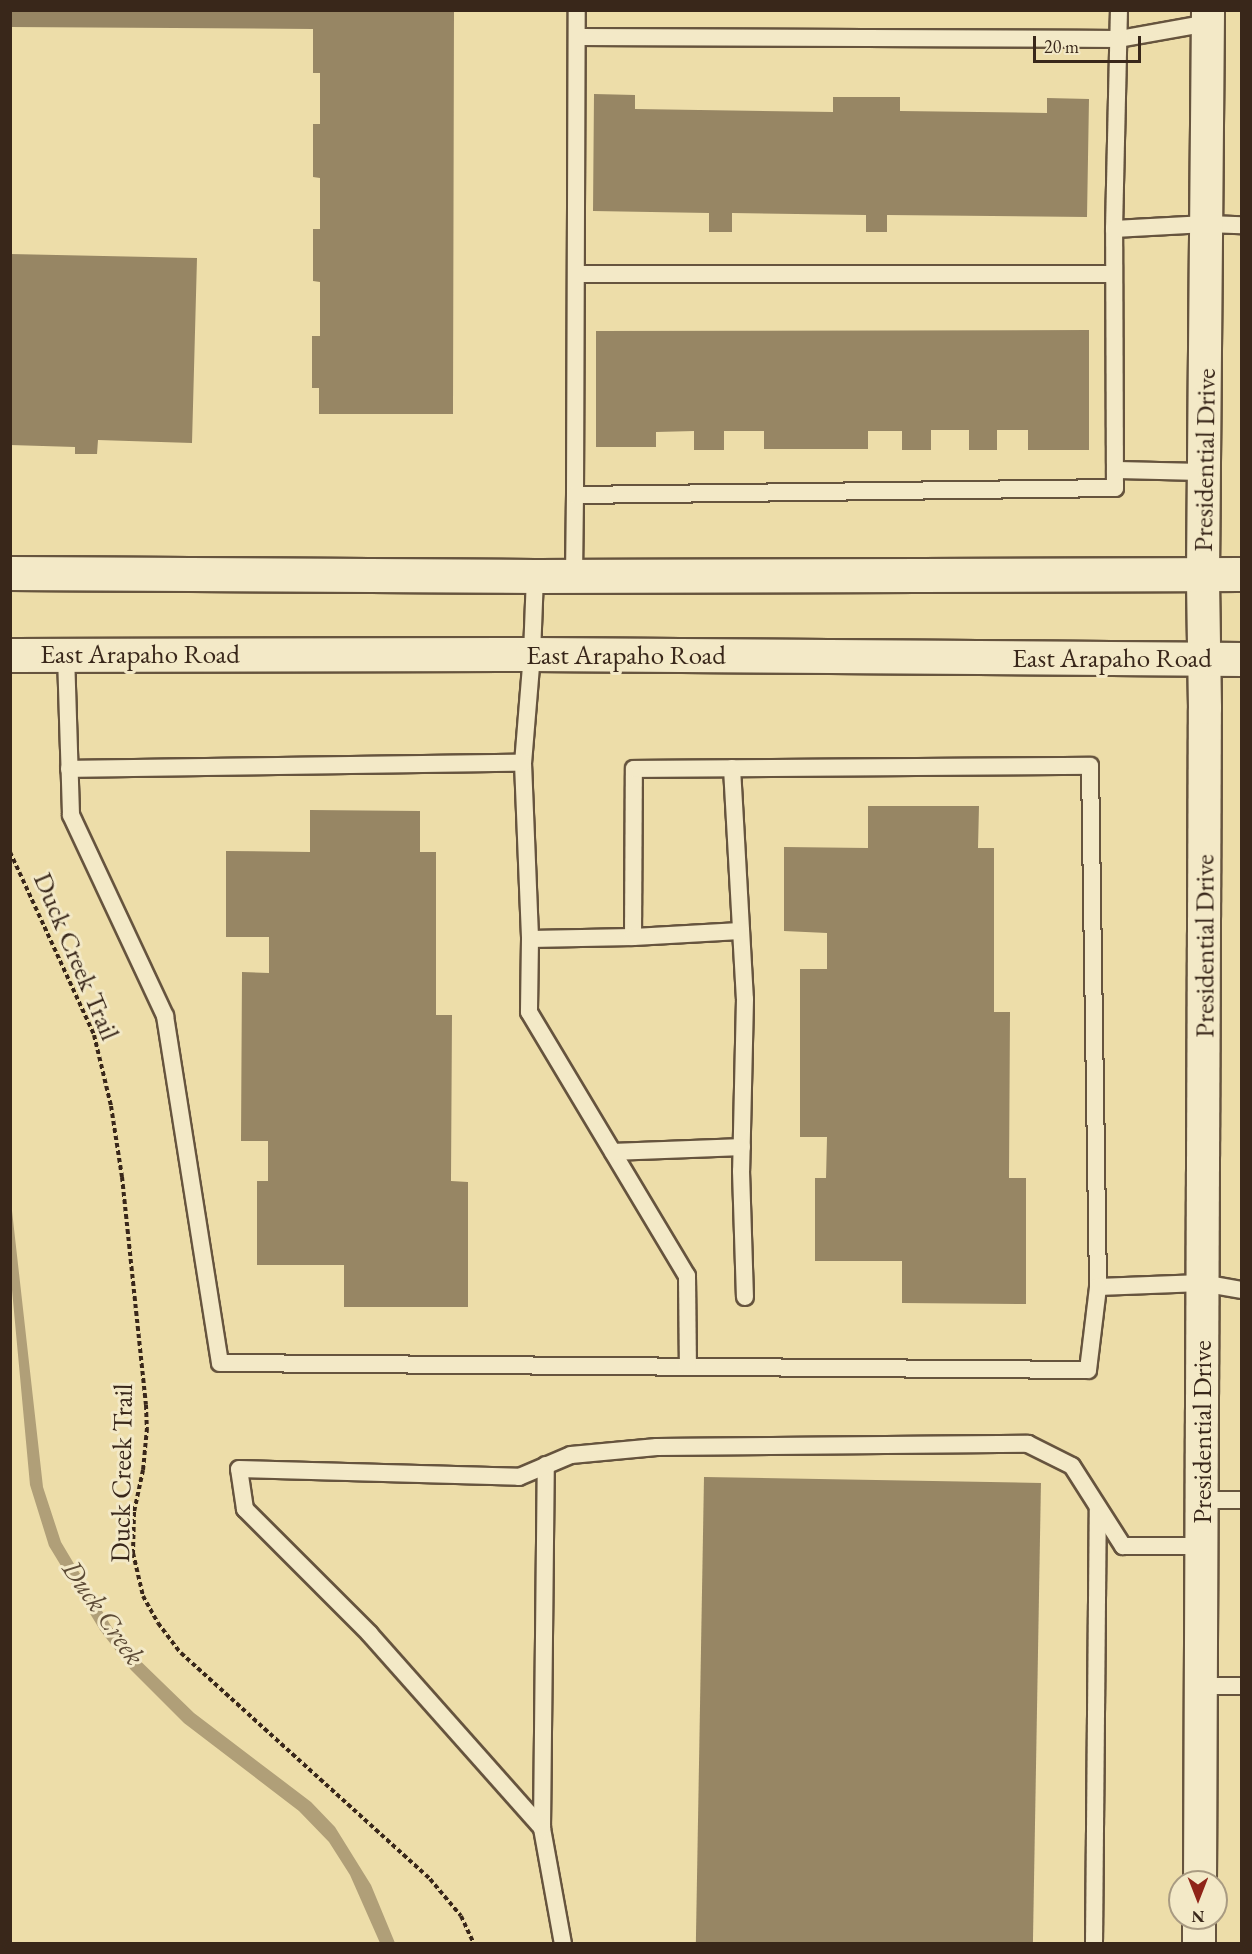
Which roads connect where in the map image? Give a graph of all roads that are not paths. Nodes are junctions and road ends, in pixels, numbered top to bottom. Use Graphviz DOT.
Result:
graph roads {
  1 [pos="577,10"];
  2 [pos="1119,10"];
  3 [pos="1208,17"];
  4 [pos="578,36"];
  5 [pos="1119,39"];
  6 [pos="1206,224"];
  7 [pos="1242,225"];
  8 [pos="1114,229"];
  9 [pos="577,274"];
  10 [pos="1114,274"];
  11 [pos="1115,470"];
  12 [pos="1204,472"];
  13 [pos="574,495"];
  14 [pos="10,573"];
  15 [pos="1203,574"];
  16 [pos="1242,574"];
  17 [pos="535,576"];
  18 [pos="573,576"];
  19 [pos="66,654"];
  20 [pos="532,654"];
  21 [pos="10,655"];
  22 [pos="1242,658"];
  23 [pos="1205,659"];
  24 [pos="523,763"];
  25 [pos="732,768"];
  26 [pos="69,769"];
  27 [pos="741,931"];
  28 [pos="633,937"];
  29 [pos="530,939"];
  30 [pos="742,1147"];
  31 [pos="613,1152"];
  32 [pos="1202,1283"];
  33 [pos="1098,1287"];
  34 [pos="1242,1290"];
  35 [pos="745,1297"];
  36 [pos="688,1367"];
  37 [pos="546,1465"];
  38 [pos="1202,1500"];
  39 [pos="1242,1500"];
  40 [pos="1098,1510"];
  41 [pos="1201,1546"];
  42 [pos="1200,1686"];
  43 [pos="1242,1686"];
  44 [pos="542,1828"];
  45 [pos="1200,1870"];
  46 [pos="563,1944"];
  47 [pos="1095,1944"];
  1 -- 4 [label="lane"];
  2 -- 5 [label="lane"];
  3 -- 5 [label="lane"];
  3 -- 6 [label="street, Presidential Drive"];
  4 -- 5 [label="lane"];
  4 -- 9 [label="lane"];
  5 -- 8 [label="lane"];
  6 -- 7 [label="lane"];
  6 -- 8 [label="lane"];
  6 -- 12 [label="street, Presidential Drive"];
  8 -- 10 [label="lane"];
  9 -- 10 [label="lane"];
  9 -- 13 [label="lane"];
  10 -- 11 [label="lane"];
  11 -- 12 [label="lane"];
  11 -- 13 [label="lane"];
  12 -- 15 [label="street, Presidential Drive"];
  13 -- 18 [label="lane"];
  14 -- 17 [label="main road"];
  15 -- 16 [label="main road"];
  15 -- 18 [label="main road"];
  15 -- 23 [label="street, Presidential Drive"];
  17 -- 18 [label="main road"];
  17 -- 20 [label="lane"];
  19 -- 20 [label="main road, East Arapaho Road"];
  19 -- 21 [label="main road, East Arapaho Road"];
  19 -- 26 [label="lane"];
  20 -- 23 [label="main road, East Arapaho Road"];
  20 -- 24 [label="lane"];
  22 -- 23 [label="main road, East Arapaho Road"];
  23 -- 32 [label="street, Presidential Drive"];
  24 -- 26 [label="lane"];
  24 -- 29 [label="lane"];
  25 -- 27 [label="lane"];
  25 -- 28 [label="lane"];
  25 -- 33 [label="lane"];
  26 -- 36 [label="lane"];
  27 -- 28 [label="lane"];
  27 -- 30 [label="lane"];
  28 -- 29 [label="lane"];
  29 -- 31 [label="lane"];
  30 -- 31 [label="lane"];
  30 -- 35 [label="lane"];
  31 -- 36 [label="lane"];
  32 -- 33 [label="lane"];
  32 -- 34 [label="lane"];
  32 -- 38 [label="street, Presidential Drive"];
  33 -- 36 [label="lane"];
  37 -- 40 [label="lane"];
  37 -- 44 [label="lane"];
  37 -- 44 [label="lane"];
  38 -- 39 [label="lane"];
  38 -- 41 [label="street, Presidential Drive"];
  40 -- 41 [label="lane"];
  40 -- 47 [label="lane"];
  41 -- 42 [label="street, Presidential Drive"];
  42 -- 43 [label="lane"];
  42 -- 45 [label="street, Presidential Drive"];
  44 -- 46 [label="lane"];
}
